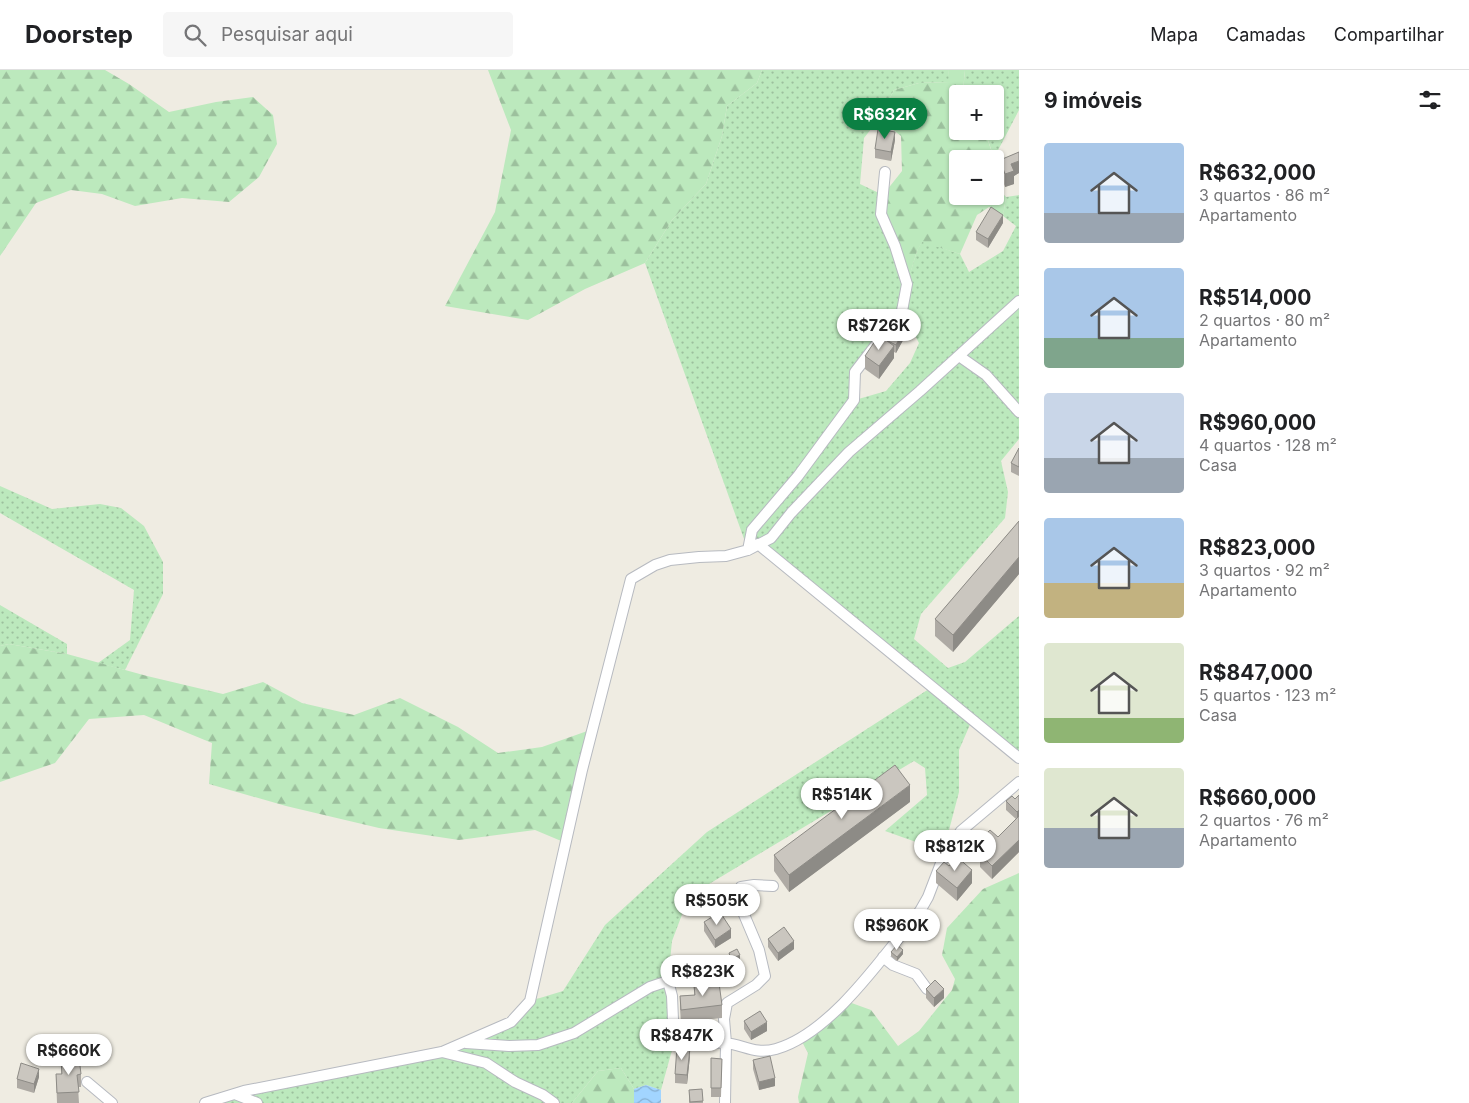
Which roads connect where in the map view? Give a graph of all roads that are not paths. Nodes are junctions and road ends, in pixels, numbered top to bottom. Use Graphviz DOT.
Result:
graph roads {
  1 [pos="885,172"];
  2 [pos="1019,301"];
  3 [pos="959,356"];
  4 [pos="1019,412"];
  5 [pos="758,544"];
  6 [pos="748,550"];
  7 [pos="1019,758"];
  8 [pos="1019,782"];
  9 [pos="774,886"];
  10 [pos="883,957"];
  11 [pos="928,989"];
  12 [pos="464,1042"];
  13 [pos="726,1042"];
  14 [pos="442,1052"];
  15 [pos="87,1082"];
  16 [pos="235,1094"];
  17 [pos="112,1103"];
  18 [pos="205,1103"];
  19 [pos="257,1103"];
  20 [pos="554,1103"];
  21 [pos="725,1103"];
  1 -- 6 [label="street"];
  2 -- 3 [label="street"];
  3 -- 4 [label="street"];
  3 -- 5 [label="street"];
  5 -- 6 [label="street"];
  5 -- 7 [label="street"];
  6 -- 12 [label="street"];
  8 -- 10 [label="street"];
  9 -- 13 [label="street"];
  10 -- 11 [label="street"];
  10 -- 13 [label="street"];
  12 -- 13 [label="street"];
  12 -- 14 [label="street"];
  13 -- 21 [label="street"];
  14 -- 16 [label="street"];
  14 -- 20 [label="street"];
  15 -- 17 [label="street"];
  16 -- 18 [label="street"];
  16 -- 19 [label="street"];
}
